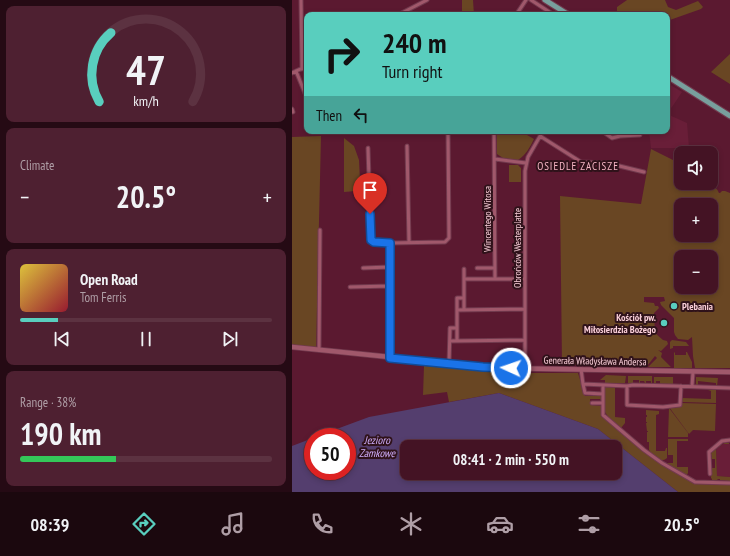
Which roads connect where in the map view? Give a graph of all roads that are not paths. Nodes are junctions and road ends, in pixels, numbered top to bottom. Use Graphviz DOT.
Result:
graph roads {
  1 [pos="301,0"];
  2 [pos="427,0"];
  3 [pos="526,0"];
  4 [pos="531,0"];
  5 [pos="546,0"];
  6 [pos="404,12"];
  7 [pos="518,12"];
  8 [pos="549,12"];
  9 [pos="564,12"];
  10 [pos="302,69"];
  11 [pos="296,71"];
  12 [pos="292,73"];
  13 [pos="670,78"];
  14 [pos="304,91"];
  15 [pos="730,116"];
  16 [pos="448,134"];
  17 [pos="494,134"];
  18 [pos="607,134"];
  19 [pos="630,134"];
  20 [pos="637,134"];
  21 [pos="640,135"];
  22 [pos="540,136"];
  23 [pos="407,146"];
  24 [pos="368,148"];
  25 [pos="494,159"];
  26 [pos="526,163"];
  27 [pos="644,172"];
  28 [pos="320,230"];
  29 [pos="408,242"];
  30 [pos="390,243"];
  31 [pos="390,267"];
  32 [pos="363,268"];
  33 [pos="477,268"];
  34 [pos="495,268"];
  35 [pos="464,270"];
  36 [pos="464,279"];
  37 [pos="495,279"];
  38 [pos="525,279"];
  39 [pos="390,286"];
  40 [pos="350,287"];
  41 [pos="464,298"];
  42 [pos="464,309"];
  43 [pos="525,309"];
  44 [pos="457,310"];
  45 [pos="456,328"];
  46 [pos="457,340"];
  47 [pos="525,340"];
  48 [pos="450,341"];
  49 [pos="292,347"];
  50 [pos="319,350"];
  51 [pos="390,358"];
  52 [pos="449,364"];
  53 [pos="525,369"];
  54 [pos="581,369"];
  55 [pos="693,372"];
  56 [pos="730,372"];
  57 [pos="583,384"];
  58 [pos="603,385"];
  59 [pos="627,386"];
  60 [pos="681,386"];
  61 [pos="692,386"];
  62 [pos="730,388"];
  63 [pos="603,394"];
  64 [pos="592,403"];
  65 [pos="603,403"];
  66 [pos="730,440"];
  67 [pos="710,474"];
  68 [pos="730,483"];
  1 -- 10 [label="street"];
  2 -- 6 [label="street"];
  3 -- 7 [label="street"];
  4 -- 8 [label="street"];
  5 -- 9 [label="main road"];
  10 -- 11 [label="street"];
  11 -- 12 [label="street"];
  11 -- 14 [label="street"];
  13 -- 15 [label="main road"];
  16 -- 29 [label="street"];
  17 -- 25 [label="street, Wincentego Witosa"];
  18 -- 19 [label="street"];
  20 -- 21 [label="street"];
  22 -- 26 [label="street, Obrońców Westerplatte"];
  22 -- 27 [label="street"];
  23 -- 29 [label="street"];
  24 -- 30 [label="street"];
  25 -- 26 [label="street"];
  25 -- 34 [label="street, Wincentego Witosa"];
  26 -- 38 [label="street, Obrońców Westerplatte"];
  28 -- 50 [label="street"];
  29 -- 30 [label="street"];
  30 -- 31 [label="street"];
  31 -- 32 [label="street"];
  31 -- 39 [label="street"];
  33 -- 34 [label="street"];
  34 -- 37 [label="street, Wincentego Witosa"];
  35 -- 36 [label="street"];
  36 -- 37 [label="street"];
  36 -- 41 [label="street"];
  37 -- 38 [label="street"];
  38 -- 43 [label="street, Obrońców Westerplatte"];
  39 -- 40 [label="street"];
  39 -- 51 [label="street"];
  41 -- 42 [label="street"];
  41 -- 44 [label="street"];
  42 -- 43 [label="street"];
  42 -- 44 [label="street"];
  43 -- 47 [label="street, Obrońców Westerplatte"];
  44 -- 45 [label="street"];
  45 -- 46 [label="street"];
  45 -- 48 [label="street"];
  46 -- 47 [label="street"];
  46 -- 48 [label="street"];
  47 -- 53 [label="street, Obrońców Westerplatte"];
  48 -- 52 [label="street"];
  49 -- 50 [label="main road, Generała Władysława Andersa"];
  50 -- 51 [label="main road, Generała Władysława Andersa"];
  51 -- 52 [label="main road, Generała Władysława Andersa"];
  52 -- 53 [label="main road, Generała Władysława Andersa"];
  53 -- 54 [label="main road, Generała Władysława Andersa"];
  54 -- 55 [label="main road, Generała Władysława Andersa"];
  54 -- 57 [label="street"];
  55 -- 56 [label="main road, Generała Władysława Andersa"];
  55 -- 61 [label="street"];
  57 -- 58 [label="street"];
  57 -- 63 [label="street"];
  58 -- 59 [label="street"];
  58 -- 63 [label="street"];
  59 -- 60 [label="street"];
  59 -- 60 [label="street"];
  60 -- 61 [label="street"];
  61 -- 62 [label="street"];
  63 -- 65 [label="street"];
  64 -- 65 [label="street"];
  65 -- 68 [label="street"];
  66 -- 67 [label="street"];
}
